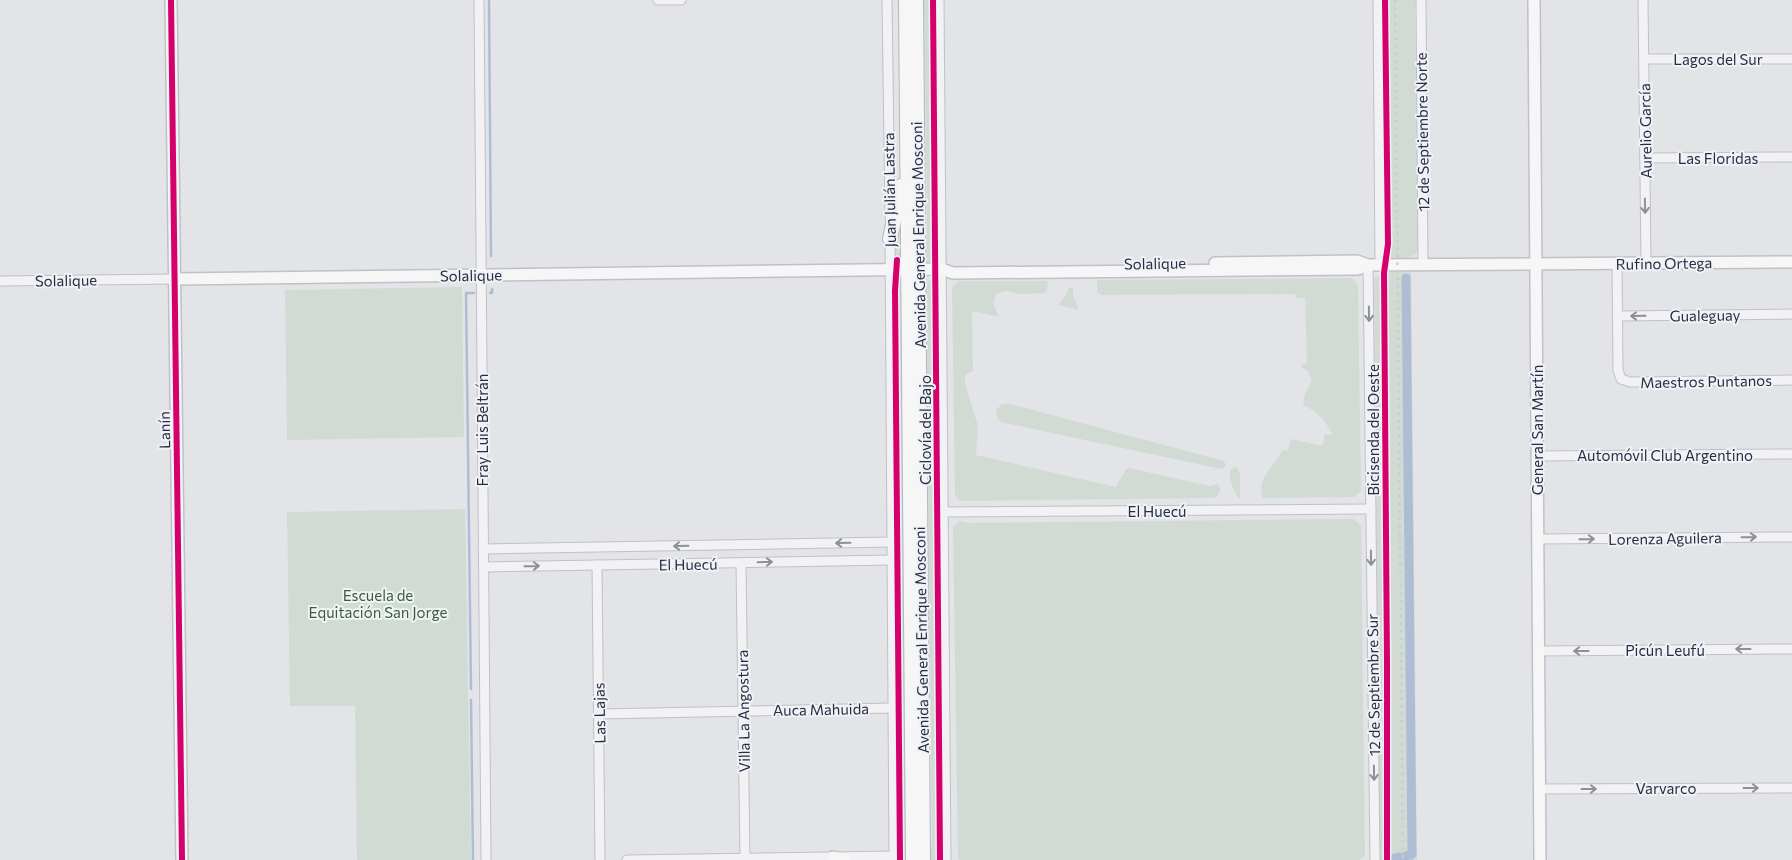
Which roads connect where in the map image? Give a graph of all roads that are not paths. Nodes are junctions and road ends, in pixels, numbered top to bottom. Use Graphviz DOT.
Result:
graph roads {
  1 [pos="171,0"];
  2 [pos="479,0"];
  3 [pos="658,0"];
  4 [pos="681,0"];
  5 [pos="888,0"];
  6 [pos="906,0"];
  7 [pos="916,0"];
  8 [pos="939,0"];
  9 [pos="1378,0"];
  10 [pos="1420,0"];
  11 [pos="1534,0"];
  12 [pos="1643,0"];
  13 [pos="1644,59"];
  14 [pos="1792,59"];
  15 [pos="907,143"];
  16 [pos="1792,157"];
  17 [pos="1645,158"];
  18 [pos="890,239"];
  19 [pos="1792,262"];
  20 [pos="1617,263"];
  21 [pos="1646,263"];
  22 [pos="1536,264"];
  23 [pos="1368,265"];
  24 [pos="1380,265"];
  25 [pos="1423,265"];
  26 [pos="941,269"];
  27 [pos="890,270"];
  28 [pos="913,270"];
  29 [pos="481,275"];
  30 [pos="175,279"];
  31 [pos="0,281"];
  32 [pos="1792,314"];
  33 [pos="1618,316"];
  34 [pos="1792,380"];
  35 [pos="1792,454"];
  36 [pos="1538,456"];
  37 [pos="1371,509"];
  38 [pos="943,512"];
  39 [pos="1792,537"];
  40 [pos="1538,539"];
  41 [pos="892,542"];
  42 [pos="483,549"];
  43 [pos="892,560"];
  44 [pos="741,563"];
  45 [pos="597,565"];
  46 [pos="484,567"];
  47 [pos="1792,649"];
  48 [pos="1539,651"];
  49 [pos="893,708"];
  50 [pos="743,711"];
  51 [pos="599,714"];
  52 [pos="1792,788"];
  53 [pos="1540,789"];
  54 [pos="894,858"];
  55 [pos="745,859"];
  56 [pos="839,859"];
  57 [pos="182,860"];
  58 [pos="486,860"];
  59 [pos="600,860"];
  60 [pos="627,860"];
  61 [pos="913,860"];
  62 [pos="924,860"];
  63 [pos="946,860"];
  64 [pos="1375,860"];
  65 [pos="1540,860"];
  1 -- 30 [label="main road, Lanín"];
  2 -- 29 [label="street, Fray Luis Beltrán"];
  3 -- 4 [label="street"];
  5 -- 18 [label="street, Juan Julián Lastra"];
  6 -- 15 [label="highway, Avenida General Enrique Mosconi"];
  7 -- 28 [label="highway, Avenida General Enrique Mosconi"];
  8 -- 26 [label="street"];
  9 -- 24 [label="street"];
  10 -- 25 [label="street, 12 de Septiembre Norte"];
  11 -- 22 [label="main road, General San Martín"];
  12 -- 13 [label="street, Aurelio García"];
  13 -- 14 [label="street, Lagos del Sur"];
  13 -- 17 [label="street, Aurelio García"];
  15 -- 18 [label="highway"];
  15 -- 28 [label="highway, Avenida General Enrique Mosconi"];
  16 -- 17 [label="street, Las Floridas"];
  17 -- 21 [label="street, Aurelio García, one-way"];
  18 -- 27 [label="street, Juan Julián Lastra"];
  19 -- 21 [label="main road, Rufino Ortega"];
  20 -- 21 [label="main road, Rufino Ortega"];
  20 -- 22 [label="main road, Rufino Ortega"];
  20 -- 33 [label="street"];
  22 -- 25 [label="main road, Solalique"];
  22 -- 36 [label="main road, General San Martín"];
  23 -- 24 [label="main road, Solalique"];
  23 -- 26 [label="main road, Solalique"];
  23 -- 37 [label="street, 12 de Septiembre Sur, one-way"];
  24 -- 25 [label="main road, Solalique"];
  26 -- 28 [label="main road, Solalique"];
  26 -- 38 [label="street"];
  27 -- 28 [label="main road, Solalique"];
  27 -- 29 [label="main road, Solalique"];
  27 -- 41 [label="street, Juan Julián Lastra"];
  28 -- 61 [label="highway, Avenida General Enrique Mosconi"];
  28 -- 62 [label="highway, Avenida General Enrique Mosconi"];
  29 -- 30 [label="main road, Solalique"];
  29 -- 42 [label="street, Fray Luis Beltrán"];
  30 -- 31 [label="street, Solalique"];
  30 -- 57 [label="main road, Lanín"];
  32 -- 33 [label="street, Gualeguay, one-way"];
  33 -- 34 [label="street, Maestros Puntanos"];
  35 -- 36 [label="street, Automóvil Club Argentino"];
  36 -- 40 [label="main road, General San Martín"];
  37 -- 38 [label="street, El Huecú"];
  37 -- 64 [label="street, 12 de Septiembre Sur, one-way"];
  38 -- 63 [label="street"];
  40 -- 39 [label="street, Lorenza Aguilera, one-way"];
  40 -- 48 [label="main road, General San Martín"];
  41 -- 42 [label="street, El Huecú, one-way"];
  41 -- 43 [label="street, Juan Julián Lastra"];
  42 -- 46 [label="street, Fray Luis Beltrán"];
  44 -- 43 [label="street, El Huecú, one-way"];
  43 -- 49 [label="street, Juan Julián Lastra"];
  44 -- 45 [label="street, El Huecú"];
  44 -- 50 [label="street, Villa La Angostura"];
  46 -- 45 [label="street, El Huecú, one-way"];
  45 -- 51 [label="street, Las Lajas"];
  46 -- 58 [label="street, Fray Luis Beltrán"];
  47 -- 48 [label="street, Picún Leufú, one-way"];
  48 -- 53 [label="main road, General San Martín"];
  49 -- 50 [label="street, Auca Mahuida"];
  49 -- 54 [label="street, Juan Julián Lastra"];
  50 -- 51 [label="street, Auca Mahuida"];
  50 -- 55 [label="street, Villa La Angostura"];
  51 -- 59 [label="street, Las Lajas"];
  53 -- 52 [label="street, Varvarco, one-way"];
  53 -- 65 [label="main road, General San Martín"];
  54 -- 56 [label="street"];
  55 -- 56 [label="street"];
  55 -- 60 [label="street"];
}
